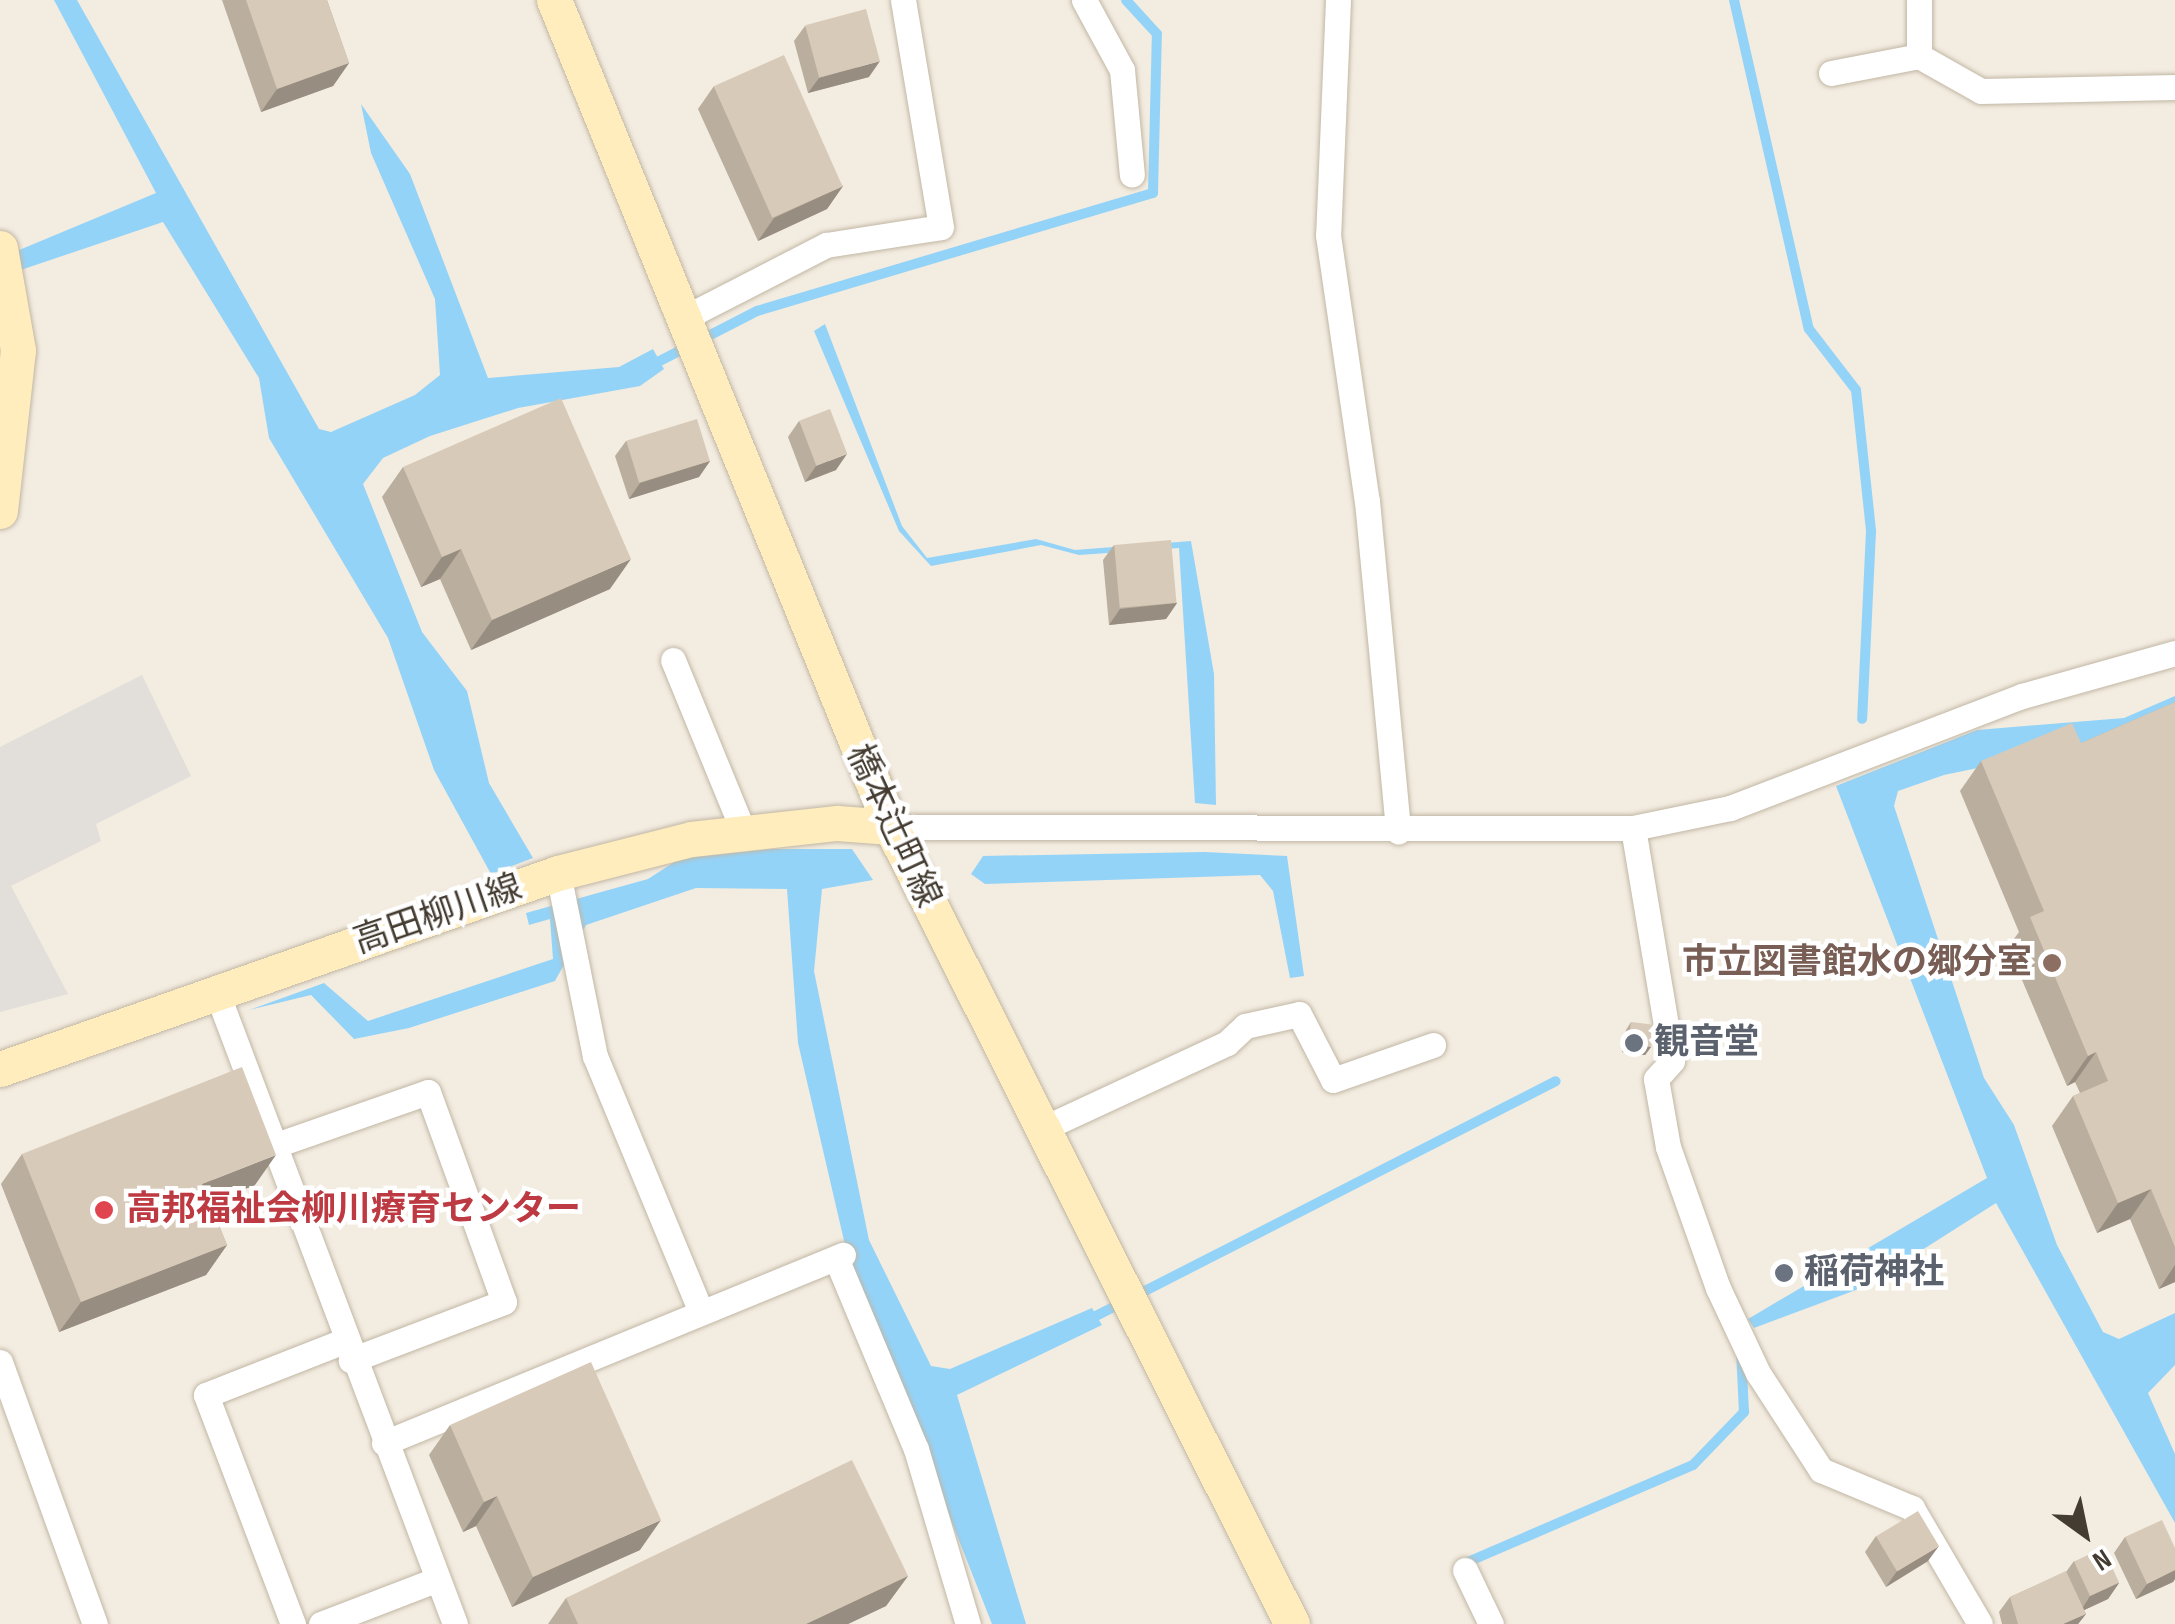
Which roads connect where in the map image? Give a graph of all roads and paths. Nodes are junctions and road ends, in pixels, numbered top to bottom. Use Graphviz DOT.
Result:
graph roads {
  1 [pos="554,0"];
  2 [pos="903,0"];
  3 [pos="1084,0"];
  4 [pos="1338,0"];
  5 [pos="1919,0"];
  6 [pos="1920,56"];
  7 [pos="1831,73"];
  8 [pos="2175,86"];
  9 [pos="1132,175"];
  10 [pos="0,248"];
  11 [pos="684,318"];
  12 [pos="0,511"];
  13 [pos="2175,653"];
  14 [pos="672,660"];
  15 [pos="891,827"];
  16 [pos="1632,828"];
  17 [pos="1398,832"];
  18 [pos="744,833"];
  19 [pos="560,886"];
  20 [pos="217,992"];
  21 [pos="1433,1045"];
  22 [pos="0,1069"];
  23 [pos="1042,1130"];
  24 [pos="273,1146"];
  25 [pos="700,1309"];
  26 [pos="348,1350"];
  27 [pos="0,1362"];
  28 [pos="384,1443"];
  29 [pos="1466,1570"];
  30 [pos="438,1579"];
  31 [pos="1290,1623"];
  32 [pos="95,1624"];
  33 [pos="293,1624"];
  34 [pos="321,1624"];
  35 [pos="456,1624"];
  36 [pos="968,1624"];
  37 [pos="1491,1624"];
  38 [pos="1980,1624"];
  1 -- 11 [label="main road, 橋本辻町線"];
  2 -- 11 [label="street"];
  3 -- 9 [label="street"];
  4 -- 17 [label="street"];
  5 -- 6 [label="street"];
  6 -- 7 [label="street"];
  6 -- 8 [label="street"];
  10 -- 12 [label="main road"];
  11 -- 15 [label="main road, 橋本辻町線"];
  13 -- 16 [label="street"];
  14 -- 18 [label="street"];
  15 -- 17 [label="street"];
  15 -- 18 [label="main road, 高田柳川線"];
  15 -- 23 [label="main road, 橋本辻町線"];
  16 -- 17 [label="street"];
  16 -- 38 [label="street"];
  18 -- 19 [label="main road, 高田柳川線"];
  19 -- 20 [label="main road, 高田柳川線"];
  19 -- 25 [label="street"];
  20 -- 22 [label="main road, 高田柳川線"];
  20 -- 24 [label="street"];
  21 -- 23 [label="street"];
  23 -- 31 [label="main road, 橋本辻町線"];
  24 -- 26 [label="street"];
  24 -- 26 [label="street"];
  25 -- 28 [label="street"];
  25 -- 36 [label="street"];
  26 -- 28 [label="street"];
  26 -- 33 [label="street"];
  27 -- 32 [label="street"];
  28 -- 30 [label="street"];
  29 -- 37 [label="street"];
  30 -- 34 [label="street"];
  30 -- 35 [label="street"];
}
